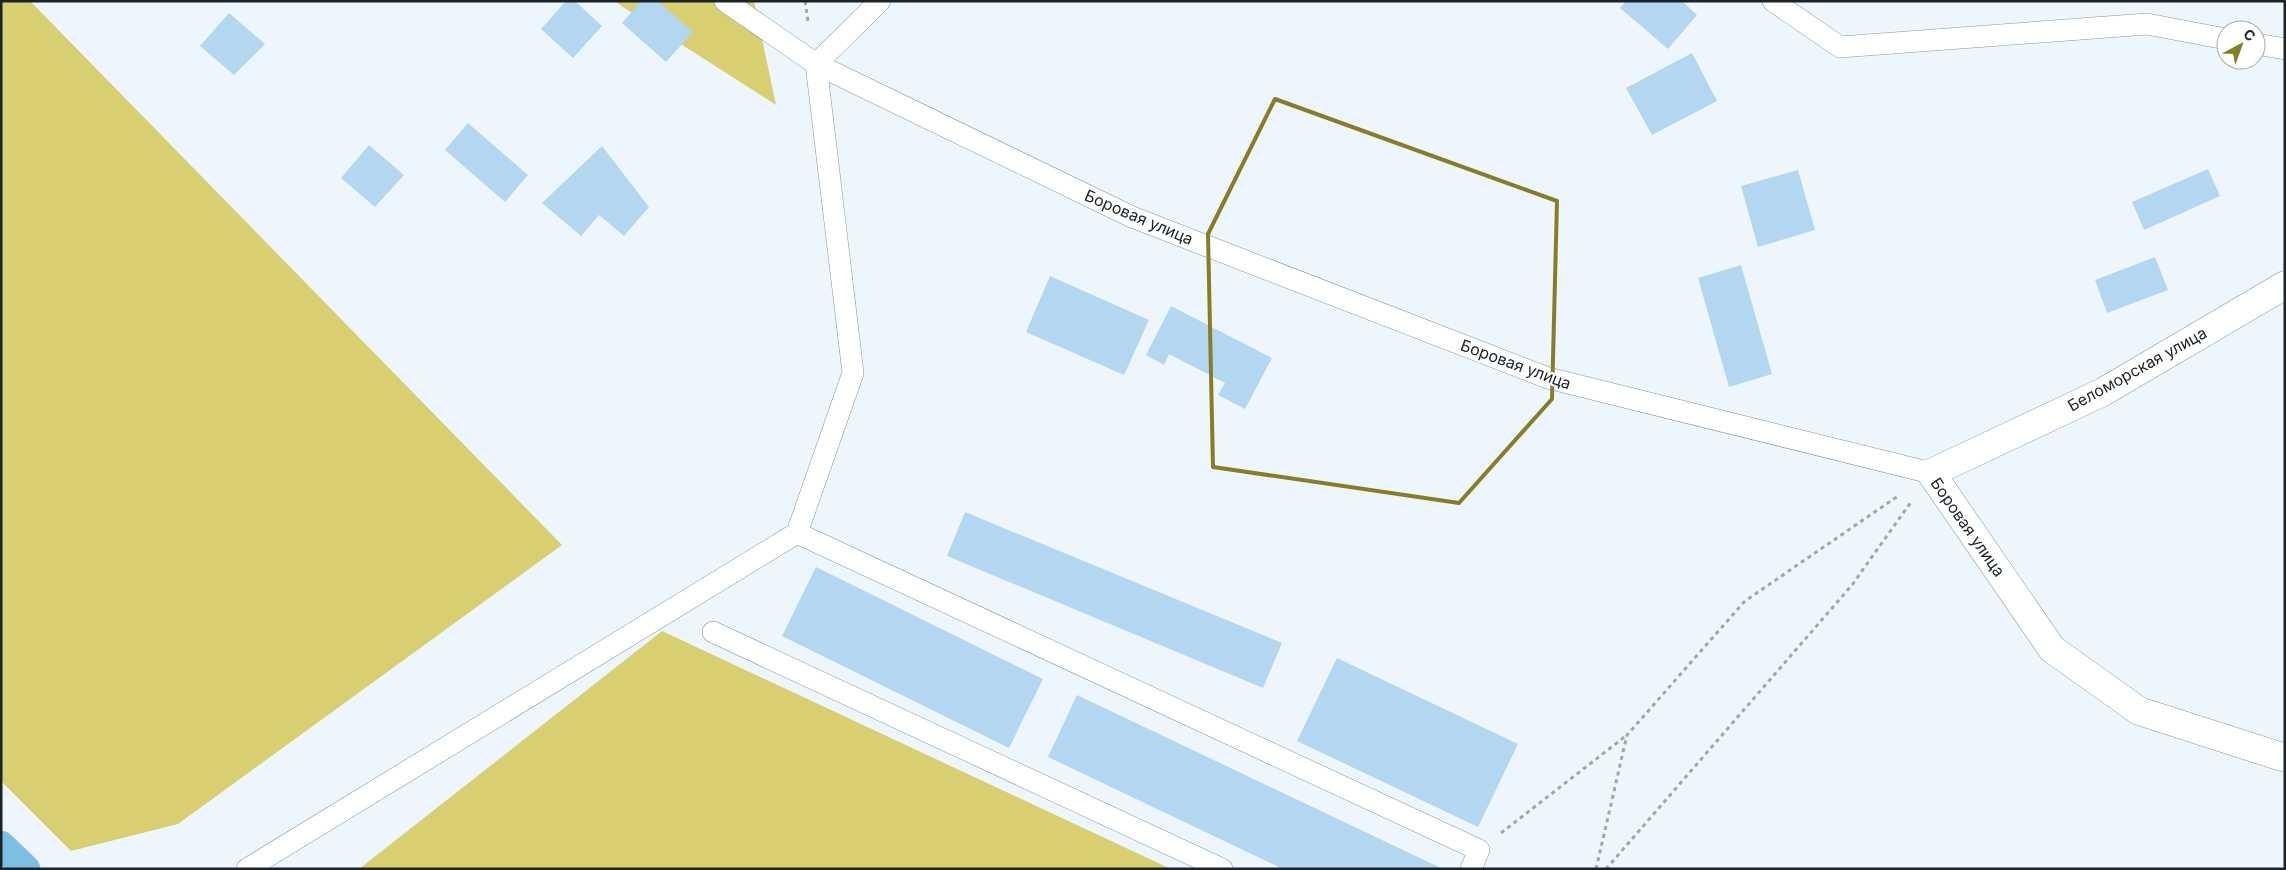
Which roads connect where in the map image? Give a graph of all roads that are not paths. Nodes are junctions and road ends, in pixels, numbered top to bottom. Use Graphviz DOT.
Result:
graph roads {
  1 [pos="725,1"];
  2 [pos="880,1"];
  3 [pos="1773,1"];
  4 [pos="2216,36"];
  5 [pos="2266,46"];
  6 [pos="2285,49"];
  7 [pos="816,64"];
  8 [pos="2285,285"];
  9 [pos="1932,473"];
  10 [pos="797,533"];
  11 [pos="713,632"];
  12 [pos="2285,758"];
  13 [pos="1,845"];
  14 [pos="1475,859"];
  15 [pos="26,869"];
  16 [pos="247,869"];
  17 [pos="1222,869"];
  1 -- 7 [label="lane, Боровая улица"];
  2 -- 7 [label="lane"];
  3 -- 4 [label="lane"];
  5 -- 6 [label="lane"];
  7 -- 9 [label="lane, Боровая улица"];
  7 -- 10 [label="lane"];
  8 -- 9 [label="street, Беломорская улица"];
  9 -- 12 [label="street, Боровая улица"];
  10 -- 14 [label="lane"];
  10 -- 16 [label="lane"];
  11 -- 17 [label="lane"];
  13 -- 15 [label="main road"];
}
